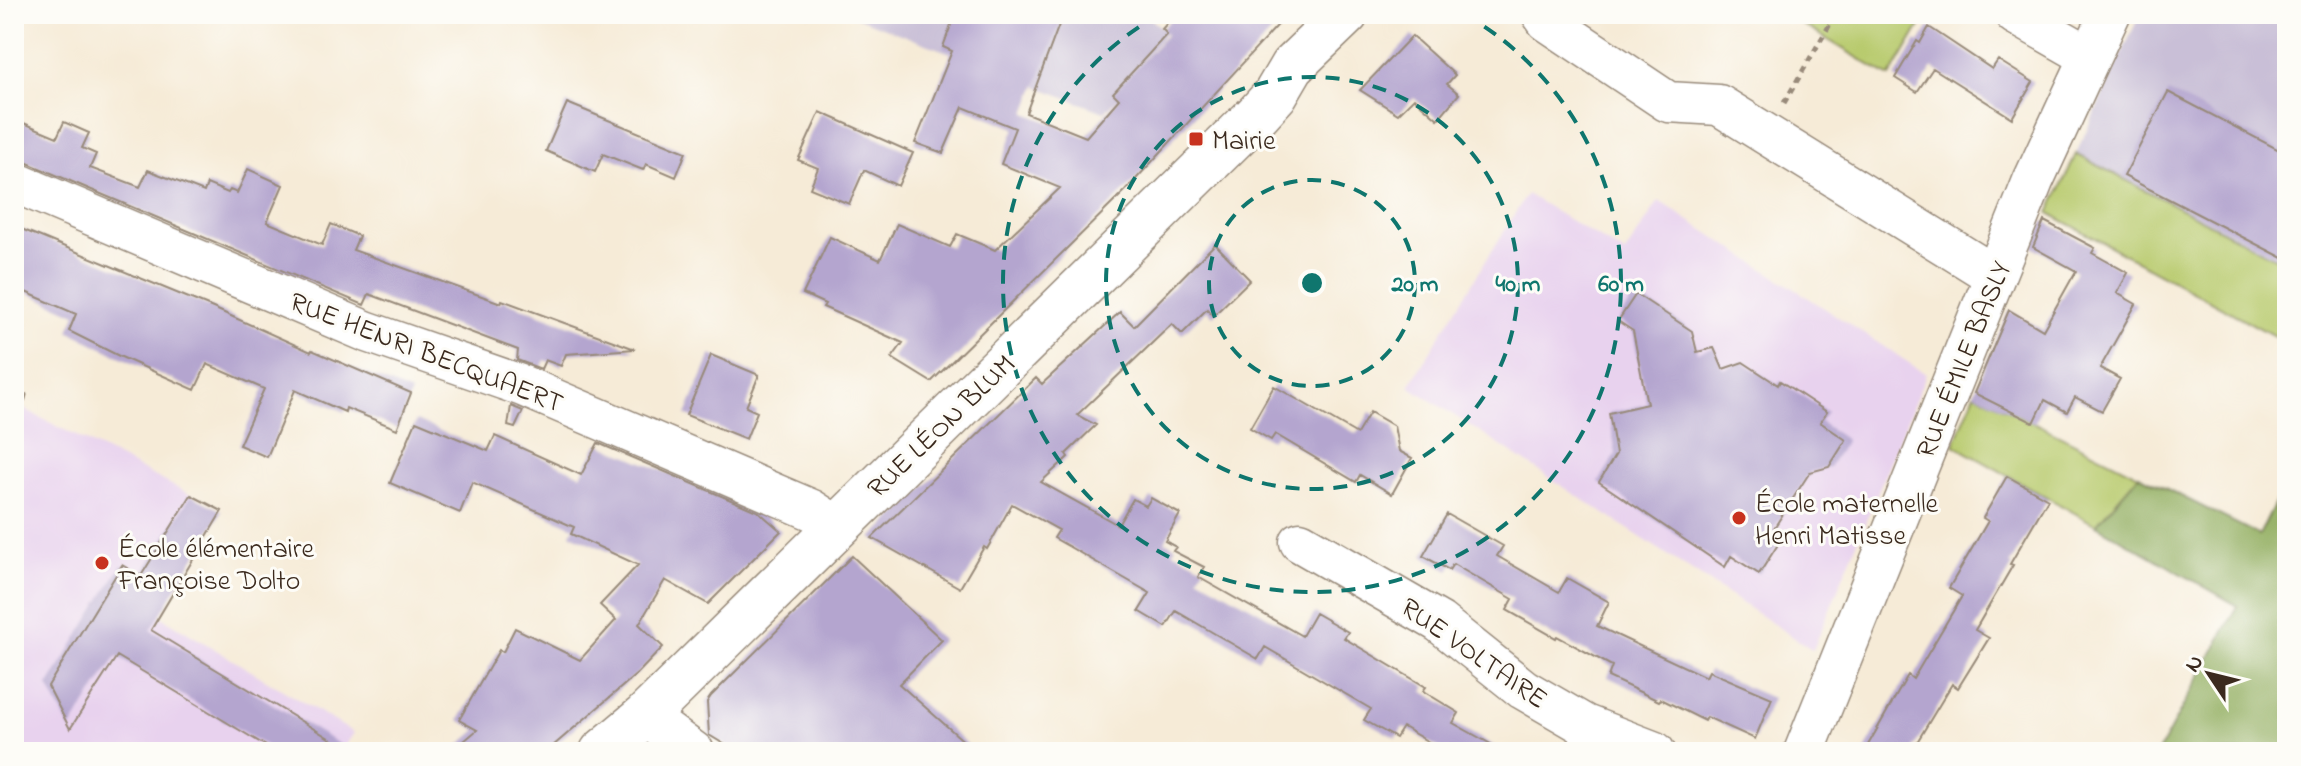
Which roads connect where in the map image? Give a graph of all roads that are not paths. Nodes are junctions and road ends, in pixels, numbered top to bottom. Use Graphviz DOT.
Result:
graph roads {
  1 [pos="1346,14"];
  2 [pos="1375,14"];
  3 [pos="1542,14"];
  4 [pos="2015,14"];
  5 [pos="2110,14"];
  6 [pos="2089,56"];
  7 [pos="1275,95"];
  8 [pos="14,182"];
  9 [pos="1995,276"];
  10 [pos="837,526"];
  11 [pos="1300,542"];
  12 [pos="645,716"];
  13 [pos="602,752"];
  14 [pos="694,752"];
  15 [pos="1655,752"];
  16 [pos="1804,752"];
  1 -- 7 [label="street, RUE LÉON BLUM"];
  2 -- 7 [label="street, RUE LÉON BLUM"];
  3 -- 9 [label="street"];
  4 -- 6 [label="street"];
  5 -- 6 [label="street, RUE ÉMILE BASLY"];
  6 -- 9 [label="street, RUE ÉMILE BASLY"];
  7 -- 10 [label="street, RUE LÉON BLUM"];
  8 -- 10 [label="street, RUE HENRI BECQUAERT"];
  9 -- 16 [label="street, RUE ÉMILE BASLY"];
  10 -- 12 [label="street, RUE LÉON BLUM"];
  11 -- 15 [label="street, RUE VOLTAIRE"];
  12 -- 13 [label="street, RUE LÉON BLUM"];
  12 -- 14 [label="street"];
}
